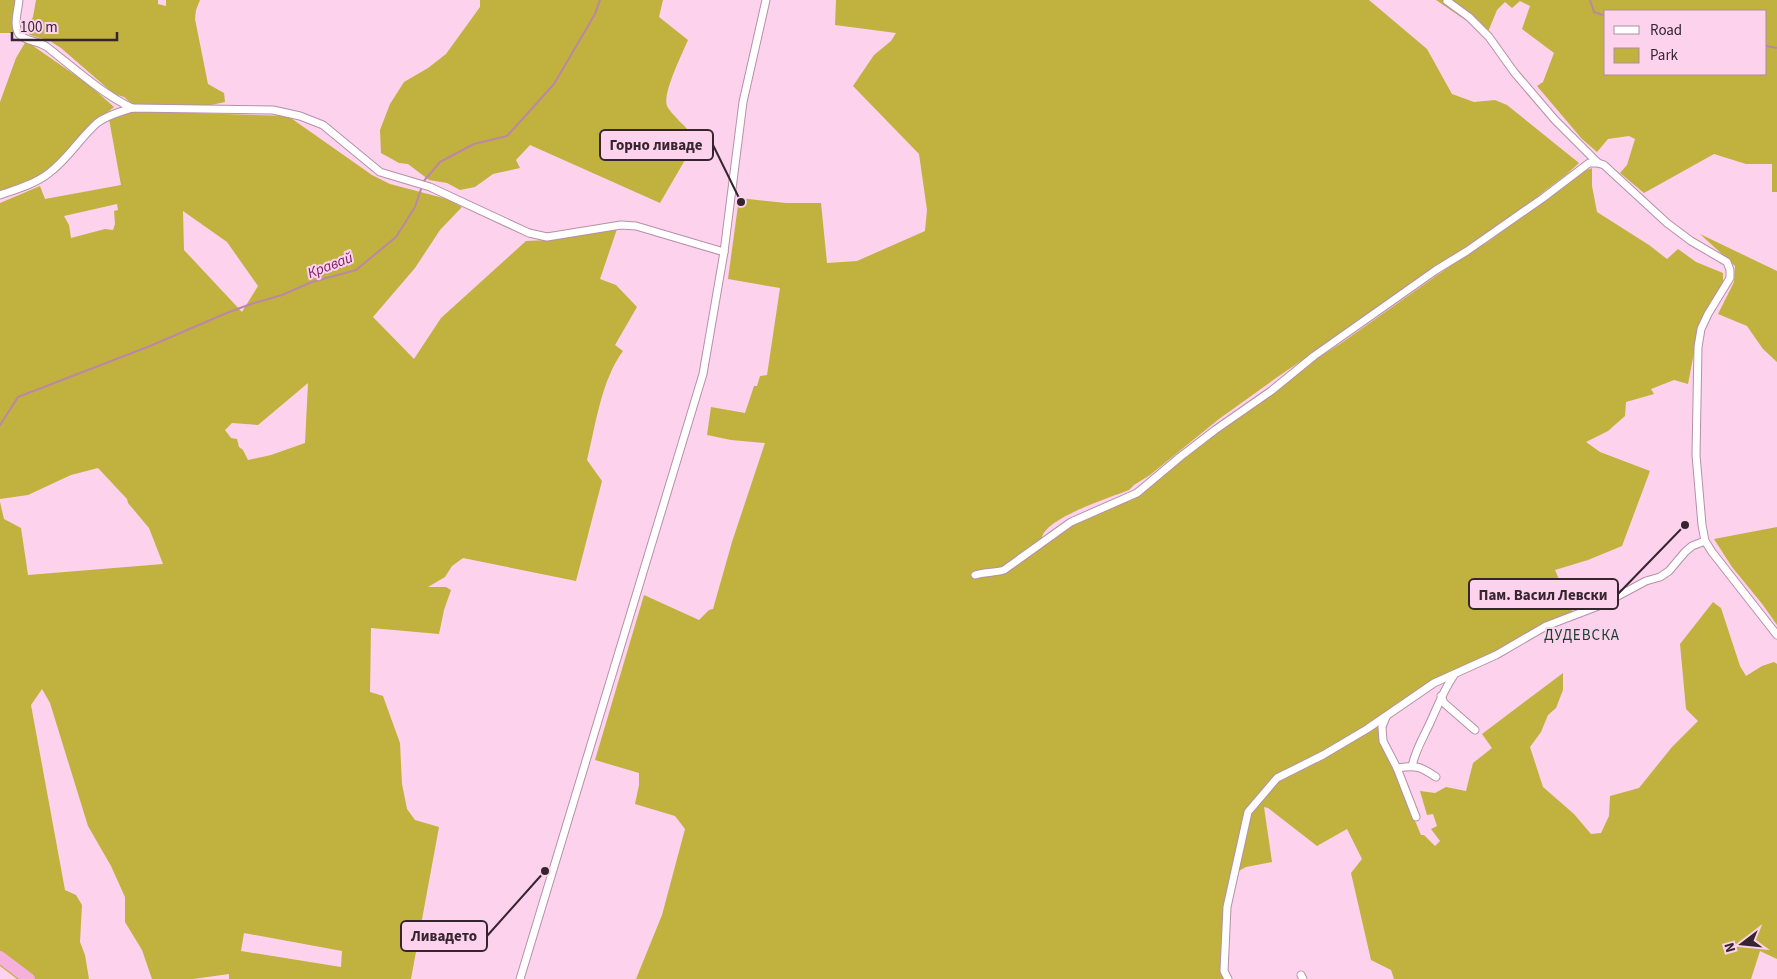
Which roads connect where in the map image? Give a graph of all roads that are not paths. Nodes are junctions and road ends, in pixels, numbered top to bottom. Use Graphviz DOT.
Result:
graph roads {
  1 [pos="19,0"];
  2 [pos="766,0"];
  3 [pos="1447,1"];
  4 [pos="132,108"];
  5 [pos="1598,163"];
  6 [pos="0,195"];
  7 [pos="724,252"];
  8 [pos="1705,540"];
  9 [pos="974,575"];
  10 [pos="1777,635"];
  11 [pos="1454,674"];
  12 [pos="1441,696"];
  13 [pos="1387,716"];
  14 [pos="1475,730"];
  15 [pos="1412,766"];
  16 [pos="1397,768"];
  17 [pos="1436,777"];
  18 [pos="1416,817"];
  19 [pos="520,979"];
  20 [pos="1228,979"];
  1 -- 4 [label="street"];
  2 -- 7 [label="street"];
  3 -- 5 [label="street"];
  4 -- 6 [label="street"];
  4 -- 7 [label="street"];
  5 -- 8 [label="street"];
  5 -- 9 [label="street"];
  7 -- 19 [label="street"];
  8 -- 10 [label="street"];
  8 -- 11 [label="street"];
  11 -- 12 [label="street"];
  11 -- 13 [label="street"];
  12 -- 14 [label="street"];
  12 -- 15 [label="street"];
  13 -- 16 [label="street"];
  13 -- 20 [label="street"];
  15 -- 16 [label="street"];
  15 -- 17 [label="street"];
  16 -- 18 [label="street"];
}
